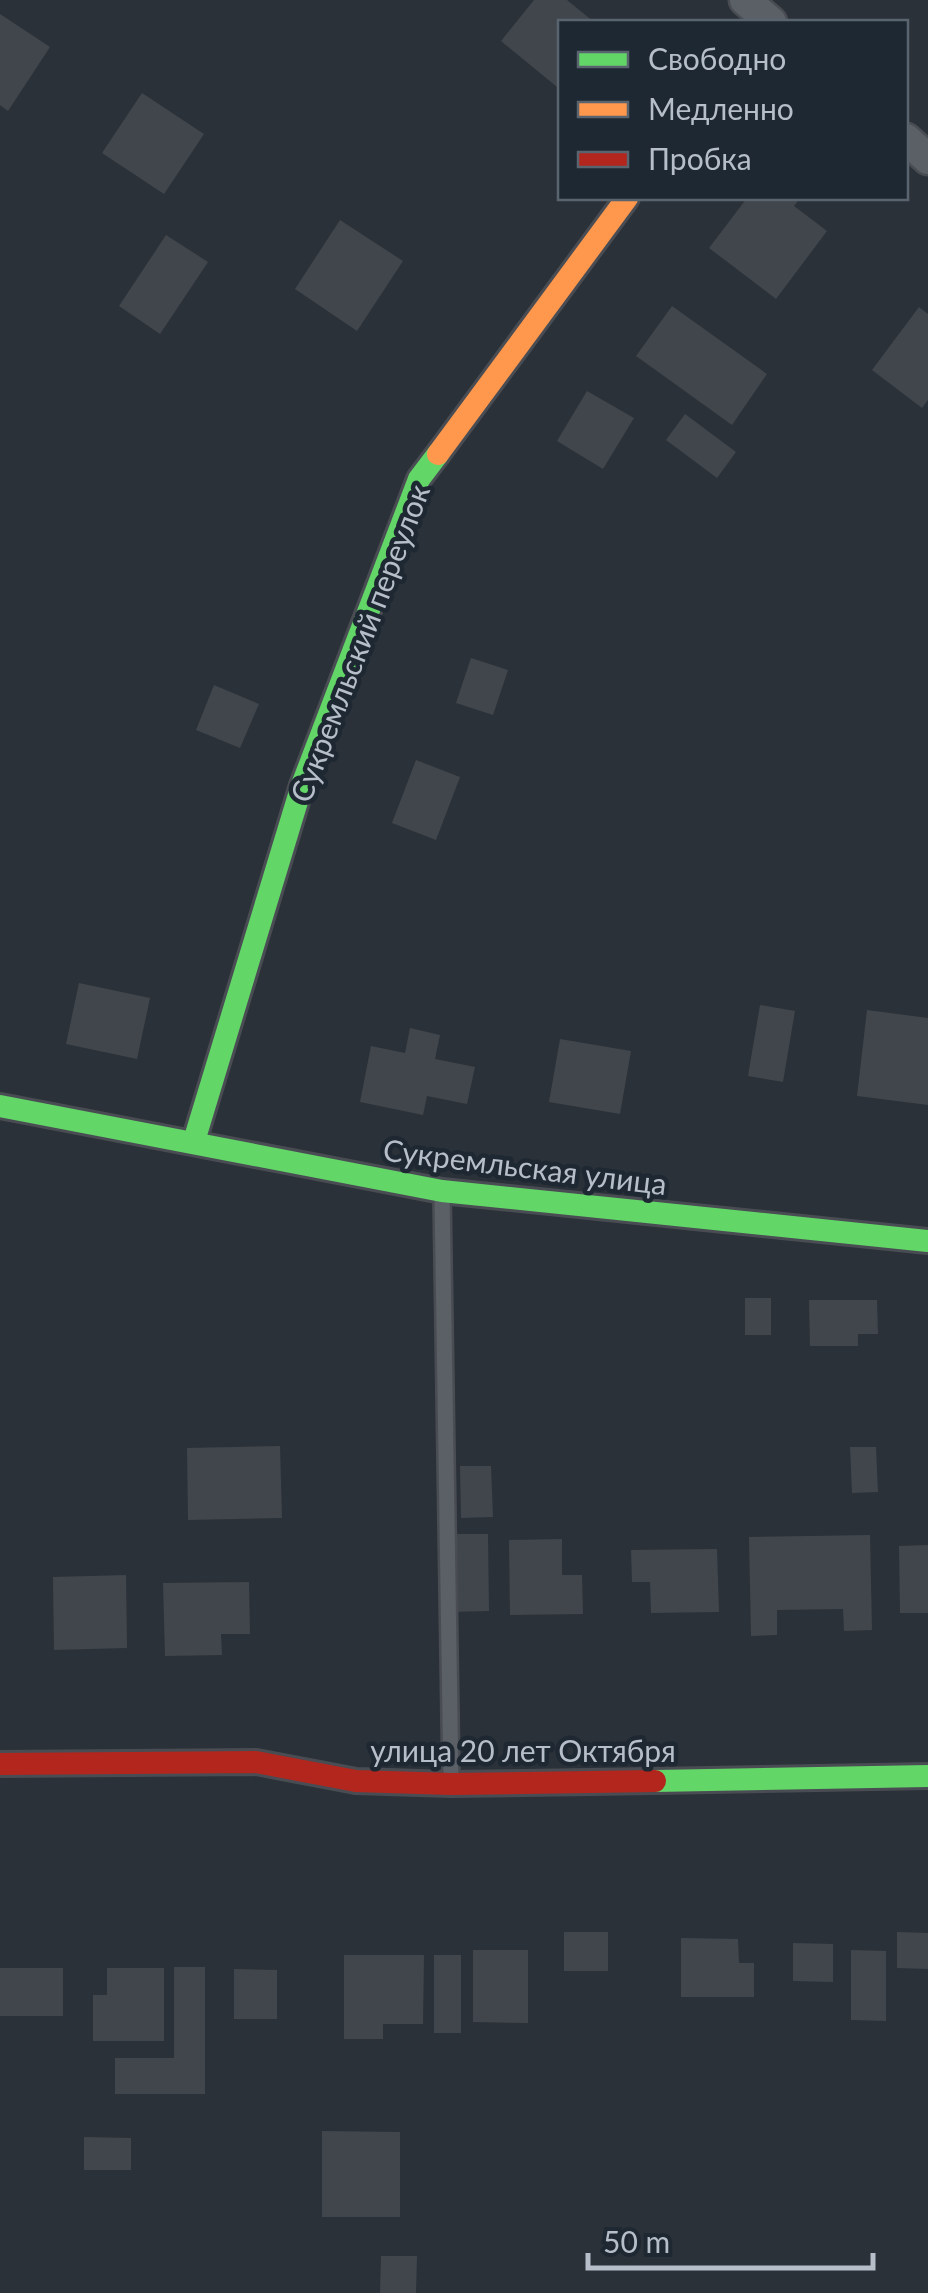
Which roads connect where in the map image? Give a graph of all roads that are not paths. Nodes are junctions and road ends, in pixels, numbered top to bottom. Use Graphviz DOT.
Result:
graph roads {
  1 [pos="908,141"];
  2 [pos="928,158"];
  3 [pos="626,200"];
  4 [pos="0,1106"];
  5 [pos="194,1141"];
  6 [pos="442,1191"];
  7 [pos="928,1242"];
  8 [pos="0,1764"];
  9 [pos="928,1776"];
  10 [pos="450,1784"];
  1 -- 2 [label="street"];
  3 -- 5 [label="street, Сукремльский переулок"];
  4 -- 5 [label="street, Сукремльская улица"];
  5 -- 6 [label="street, Сукремльская улица"];
  6 -- 7 [label="street, Сукремльская улица"];
  6 -- 10 [label="lane"];
  8 -- 10 [label="street, улица 20 лет Октября"];
  9 -- 10 [label="street, улица 20 лет Октября"];
}
